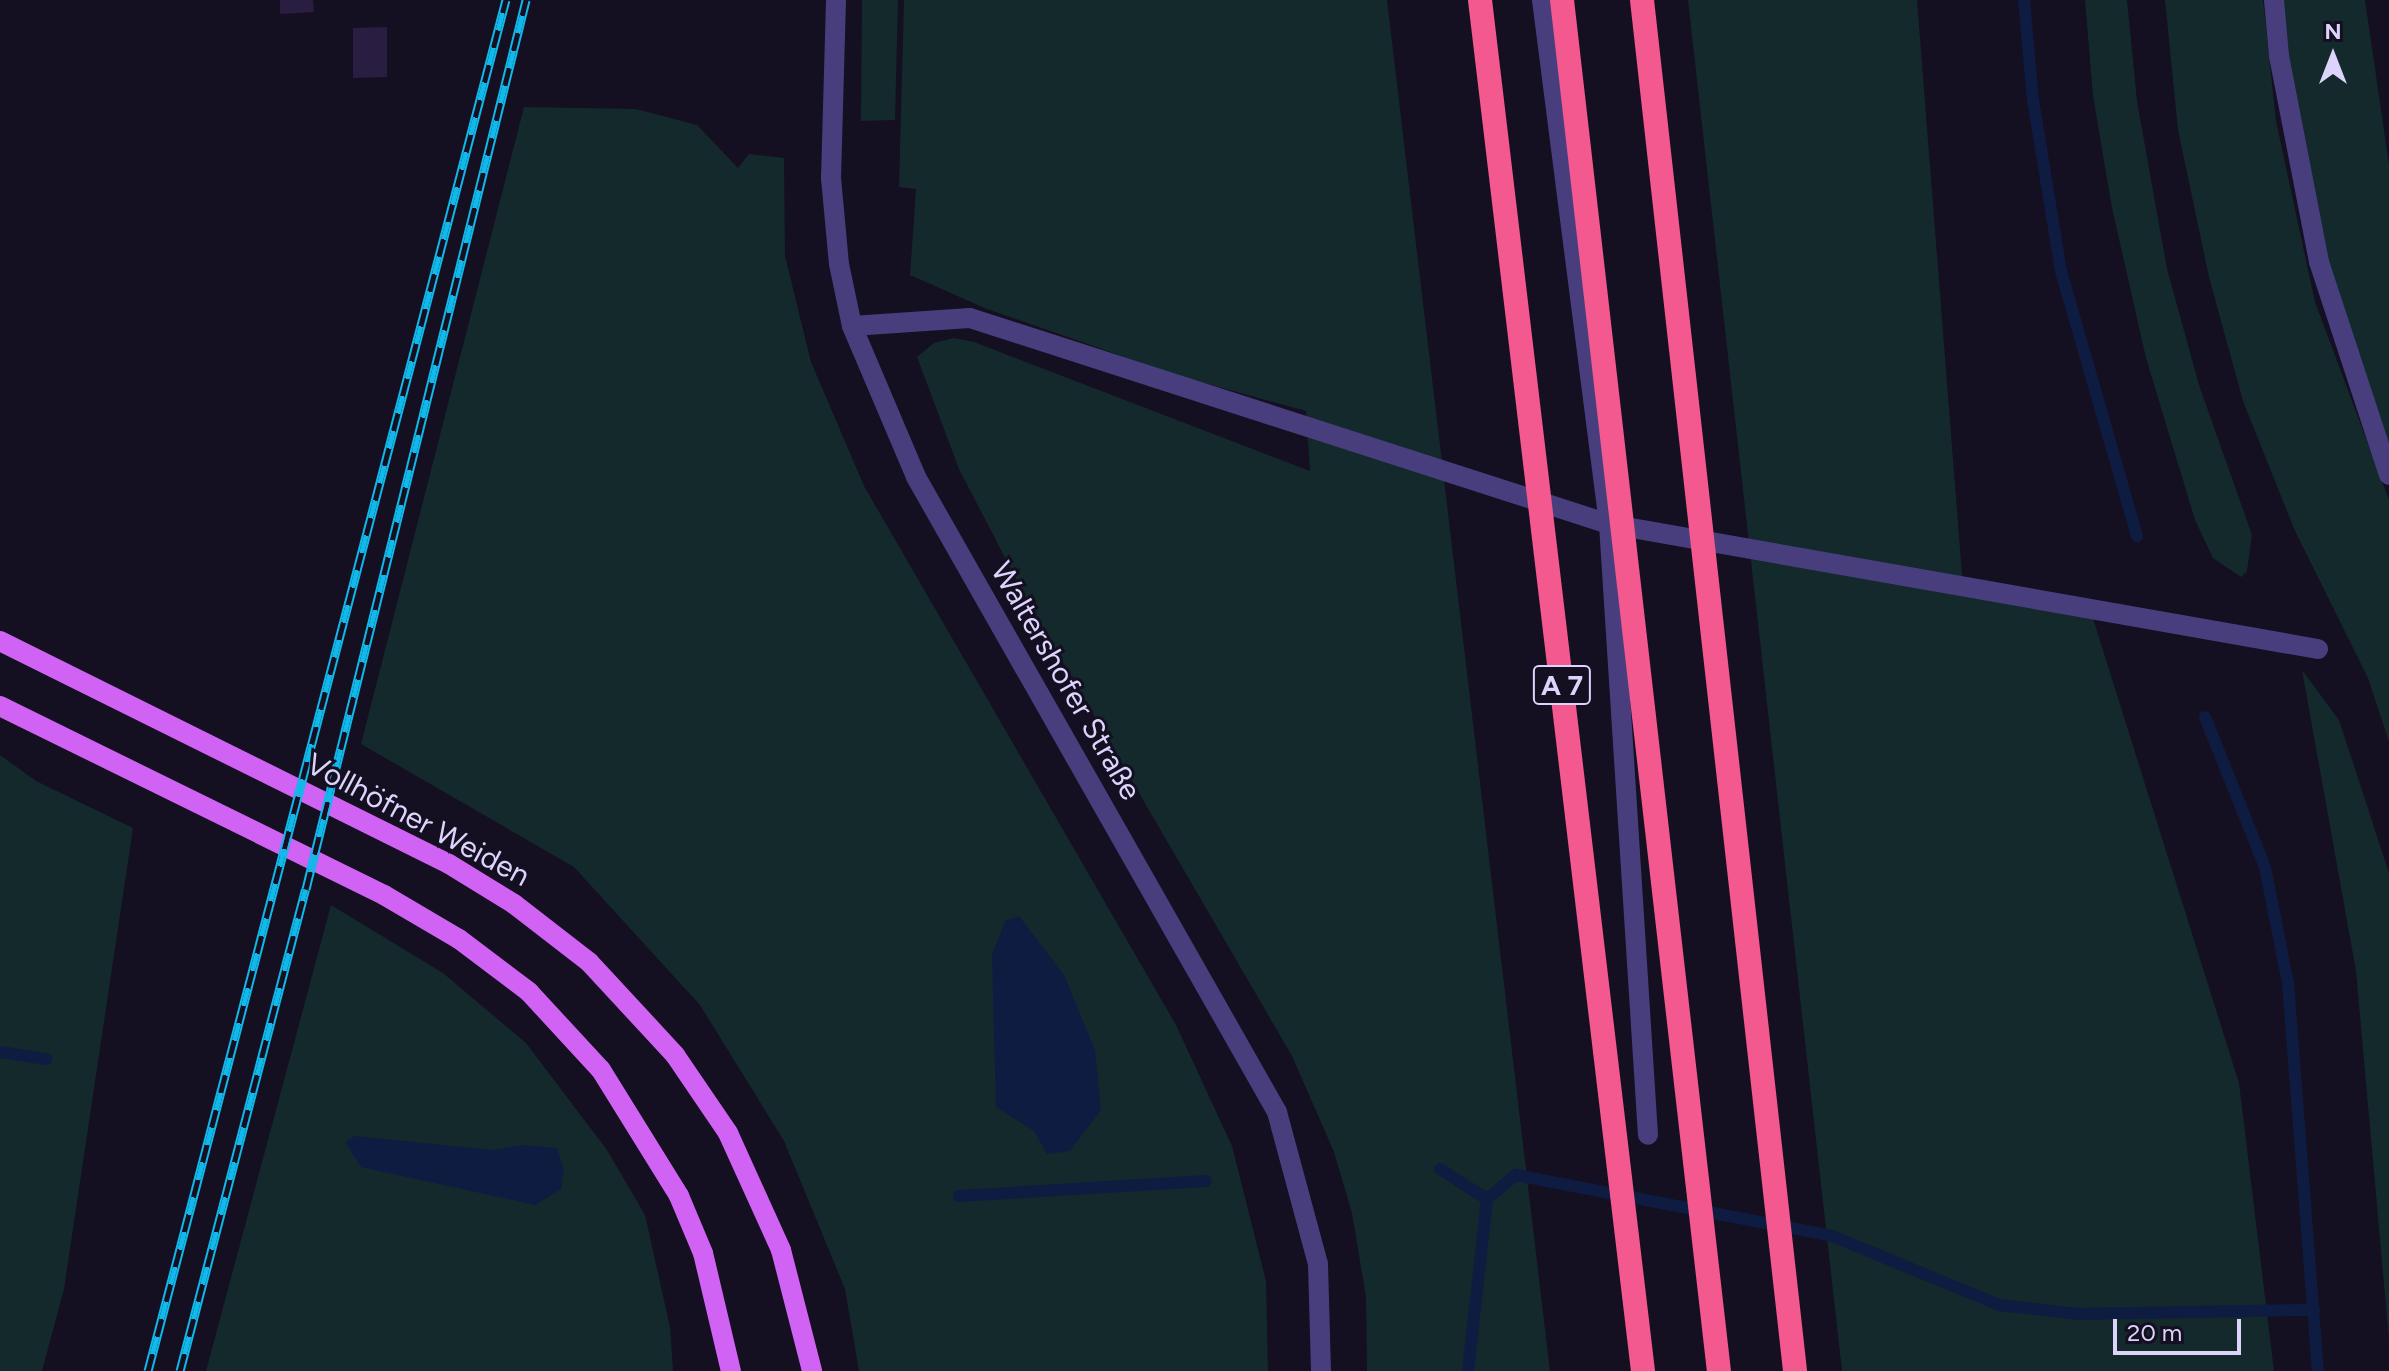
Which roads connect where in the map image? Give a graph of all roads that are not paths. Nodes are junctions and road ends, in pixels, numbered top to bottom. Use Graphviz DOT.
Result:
graph roads {
  1 [pos="836,0"];
  2 [pos="1480,0"];
  3 [pos="1542,0"];
  4 [pos="1562,0"];
  5 [pos="1642,0"];
  6 [pos="2274,0"];
  7 [pos="852,326"];
  8 [pos="2389,475"];
  9 [pos="1609,524"];
  10 [pos="0,641"];
  11 [pos="2318,649"];
  12 [pos="0,706"];
  13 [pos="1648,1135"];
  14 [pos="731,1371"];
  15 [pos="812,1371"];
  16 [pos="1321,1371"];
  17 [pos="1643,1371"];
  18 [pos="1719,1371"];
  19 [pos="1795,1371"];
  1 -- 7 [label="street, Waltershofer Straße"];
  2 -- 17 [label="highway, A 7, bridge"];
  3 -- 9 [label="street"];
  4 -- 18 [label="highway, bridge"];
  5 -- 19 [label="highway, bridge"];
  6 -- 8 [label="street"];
  7 -- 9 [label="street"];
  7 -- 16 [label="street, Waltershofer Straße"];
  9 -- 11 [label="street"];
  9 -- 13 [label="street"];
  10 -- 15 [label="main road, Vollhöfner Weiden"];
  12 -- 14 [label="main road"];
}
